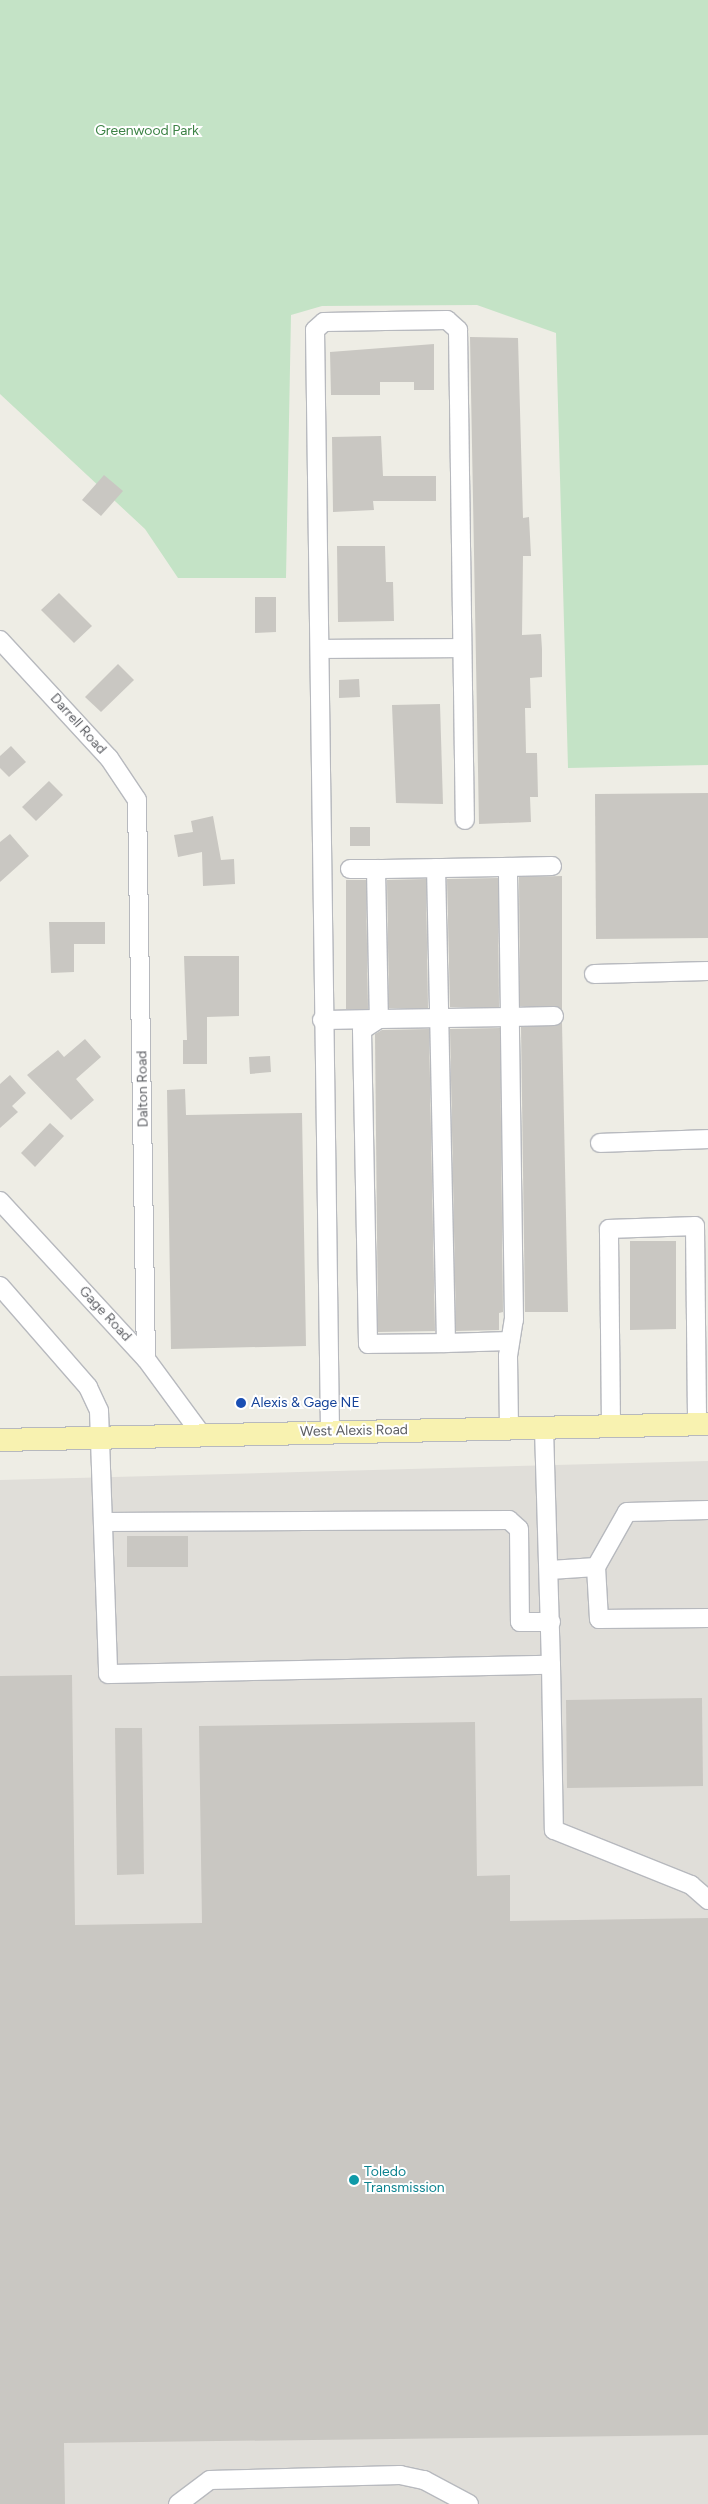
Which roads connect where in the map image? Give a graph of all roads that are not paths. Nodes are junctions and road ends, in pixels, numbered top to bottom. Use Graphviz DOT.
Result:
graph roads {
  1 [pos="0,640"];
  2 [pos="462,648"];
  3 [pos="321,649"];
  4 [pos="140,819"];
  5 [pos="465,820"];
  6 [pos="508,866"];
  7 [pos="552,866"];
  8 [pos="436,868"];
  9 [pos="350,869"];
  10 [pos="376,869"];
  11 [pos="708,971"];
  12 [pos="594,974"];
  13 [pos="554,1016"];
  14 [pos="510,1017"];
  15 [pos="439,1018"];
  16 [pos="379,1019"];
  17 [pos="322,1020"];
  18 [pos="708,1139"];
  19 [pos="600,1143"];
  20 [pos="0,1201"];
  21 [pos="0,1286"];
  22 [pos="510,1341"];
  23 [pos="446,1343"];
  24 [pos="146,1359"];
  25 [pos="702,1424"];
  26 [pos="611,1426"];
  27 [pos="510,1428"];
  28 [pos="544,1428"];
  29 [pos="330,1432"];
  30 [pos="201,1434"];
  31 [pos="102,1437"];
  32 [pos="0,1440"];
  33 [pos="708,1510"];
  34 [pos="104,1522"];
  35 [pos="596,1567"];
  36 [pos="550,1570"];
  37 [pos="708,1618"];
  38 [pos="551,1622"];
  39 [pos="552,1665"];
  40 [pos="708,1900"];
  41 [pos="178,2504"];
  42 [pos="469,2504"];
  1 -- 4 [label="street, Darrell Road"];
  2 -- 3 [label="street"];
  2 -- 3 [label="street"];
  2 -- 5 [label="street"];
  3 -- 17 [label="street"];
  4 -- 24 [label="street, Dalton Road"];
  6 -- 7 [label="street"];
  6 -- 8 [label="street"];
  6 -- 14 [label="street"];
  8 -- 10 [label="street"];
  8 -- 15 [label="street"];
  9 -- 10 [label="street"];
  10 -- 16 [label="street"];
  11 -- 12 [label="street"];
  13 -- 14 [label="street"];
  14 -- 15 [label="street"];
  14 -- 22 [label="street"];
  15 -- 16 [label="street"];
  15 -- 23 [label="street"];
  16 -- 17 [label="street"];
  16 -- 23 [label="street"];
  17 -- 29 [label="street"];
  18 -- 19 [label="street"];
  20 -- 24 [label="street, Gage Road"];
  21 -- 31 [label="street"];
  22 -- 23 [label="street"];
  22 -- 27 [label="street"];
  24 -- 30 [label="street, Gage Road"];
  25 -- 26 [label="main road, West Alexis Road"];
  25 -- 26 [label="street"];
  26 -- 28 [label="main road, West Alexis Road"];
  27 -- 28 [label="main road, West Alexis Road"];
  27 -- 29 [label="main road, West Alexis Road"];
  28 -- 36 [label="street"];
  29 -- 30 [label="main road, West Alexis Road"];
  30 -- 31 [label="main road, West Alexis Road"];
  31 -- 32 [label="main road, West Alexis Road"];
  31 -- 34 [label="street"];
  33 -- 35 [label="street"];
  34 -- 38 [label="street"];
  34 -- 39 [label="street"];
  35 -- 36 [label="street"];
  35 -- 37 [label="street"];
  36 -- 38 [label="street"];
  38 -- 39 [label="street"];
  39 -- 40 [label="street"];
  41 -- 42 [label="street"];
}
